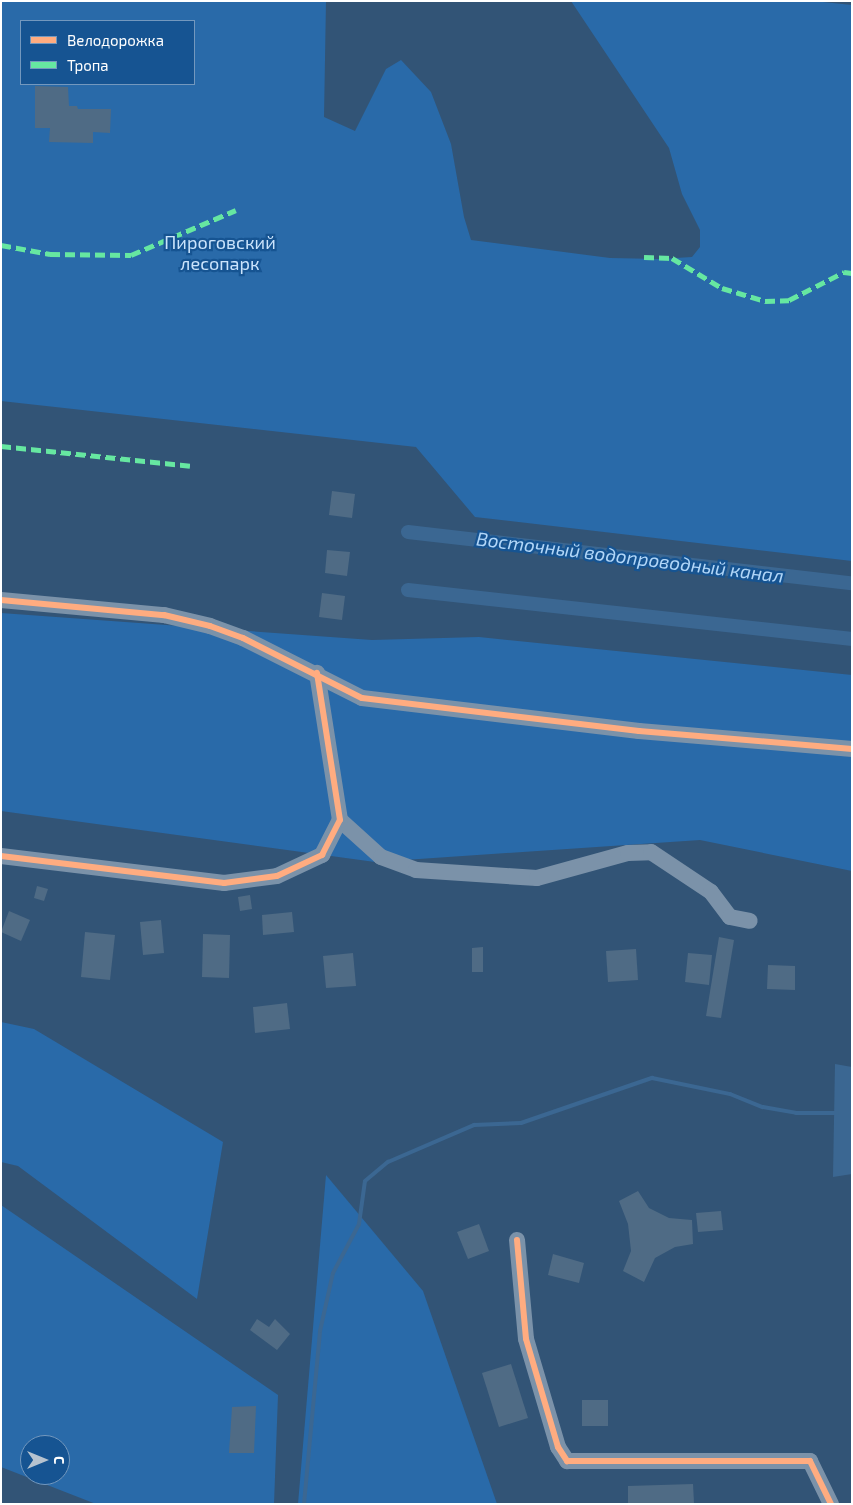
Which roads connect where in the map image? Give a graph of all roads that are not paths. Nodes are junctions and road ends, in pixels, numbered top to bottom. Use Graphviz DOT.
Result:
graph roads {
  1 [pos="1,600"];
  2 [pos="317,672"];
  3 [pos="852,750"];
  4 [pos="340,820"];
  5 [pos="1,856"];
  6 [pos="750,922"];
  7 [pos="516,1240"];
  8 [pos="831,1504"];
  1 -- 2 [label="street"];
  2 -- 3 [label="street"];
  2 -- 4 [label="street"];
  4 -- 5 [label="street"];
  4 -- 6 [label="street"];
  7 -- 8 [label="street"];
}
